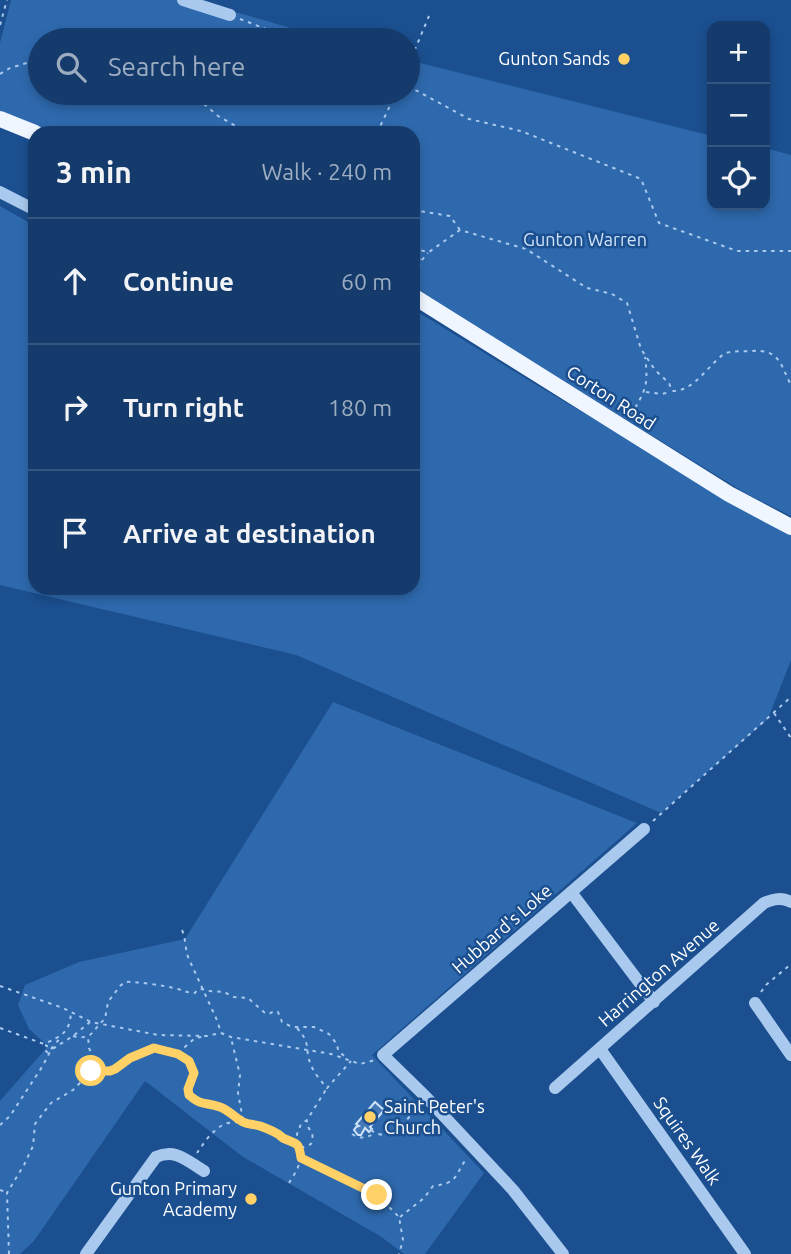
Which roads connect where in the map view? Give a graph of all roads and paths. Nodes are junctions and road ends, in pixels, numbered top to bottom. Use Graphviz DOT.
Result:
graph roads {
  1 [pos="7,0"];
  2 [pos="183,0"];
  3 [pos="230,15"];
  4 [pos="429,16"];
  5 [pos="0,25"];
  6 [pos="264,28"];
  7 [pos="420,37"];
  8 [pos="28,63"];
  9 [pos="0,74"];
  10 [pos="420,92"];
  11 [pos="205,105"];
  12 [pos="390,105"];
  13 [pos="0,120"];
  14 [pos="236,126"];
  15 [pos="380,126"];
  16 [pos="28,130"];
  17 [pos="0,192"];
  18 [pos="28,206"];
  19 [pos="420,211"];
  20 [pos="460,230"];
  21 [pos="420,250"];
  22 [pos="791,251"];
  23 [pos="429,252"];
  24 [pos="421,261"];
  25 [pos="420,300"];
  26 [pos="645,357"];
  27 [pos="791,386"];
  28 [pos="672,391"];
  29 [pos="644,392"];
  30 [pos="623,430"];
  31 [pos="791,527"];
  32 [pos="791,697"];
  33 [pos="773,713"];
  34 [pos="791,738"];
  35 [pos="644,829"];
  36 [pos="571,892"];
  37 [pos="791,902"];
  38 [pos="182,930"];
  39 [pos="791,964"];
  40 [pos="0,986"];
  41 [pos="202,989"];
  42 [pos="654,1002"];
  43 [pos="755,1003"];
  44 [pos="71,1012"];
  45 [pos="91,1022"];
  46 [pos="100,1024"];
  47 [pos="0,1028"];
  48 [pos="297,1028"];
  49 [pos="64,1033"];
  50 [pos="221,1033"];
  51 [pos="73,1036"];
  52 [pos="207,1036"];
  53 [pos="88,1037"];
  54 [pos="231,1037"];
  55 [pos="44,1044"];
  56 [pos="600,1049"];
  57 [pos="51,1050"];
  58 [pos="309,1051"];
  59 [pos="49,1054"];
  60 [pos="178,1054"];
  61 [pos="791,1055"];
  62 [pos="380,1057"];
  63 [pos="345,1058"];
  64 [pos="351,1060"];
  65 [pos="93,1070"];
  66 [pos="327,1088"];
  67 [pos="555,1088"];
  68 [pos="421,1103"];
  69 [pos="307,1120"];
  70 [pos="242,1122"];
  71 [pos="0,1125"];
  72 [pos="371,1130"];
  73 [pos="352,1134"];
  74 [pos="375,1134"];
  75 [pos="297,1143"];
  76 [pos="300,1148"];
  77 [pos="470,1154"];
  78 [pos="301,1158"];
  79 [pos="190,1163"];
  80 [pos="204,1171"];
  81 [pos="289,1183"];
  82 [pos="0,1190"];
  83 [pos="7,1193"];
  84 [pos="399,1217"];
  85 [pos="9,1254"];
  86 [pos="86,1254"];
  87 [pos="399,1254"];
  88 [pos="563,1254"];
  89 [pos="745,1254"];
  1 -- 5 [label="path"];
  2 -- 3 [label="street"];
  3 -- 6 [label="path"];
  4 -- 7 [label="path"];
  8 -- 9 [label="path"];
  10 -- 22 [label="path"];
  11 -- 14 [label="path"];
  12 -- 15 [label="path"];
  13 -- 16 [label="main road"];
  17 -- 18 [label="street"];
  19 -- 20 [label="path"];
  20 -- 23 [label="path"];
  20 -- 28 [label="path"];
  21 -- 23 [label="path"];
  23 -- 24 [label="path"];
  25 -- 30 [label="main road, Corton Road"];
  26 -- 29 [label="path"];
  27 -- 28 [label="path"];
  28 -- 29 [label="path"];
  29 -- 30 [label="path"];
  30 -- 31 [label="main road, Corton Road"];
  32 -- 33 [label="path"];
  33 -- 34 [label="path"];
  33 -- 35 [label="path"];
  35 -- 36 [label="street, Hubbard's Loke"];
  36 -- 42 [label="street"];
  36 -- 62 [label="street, Hubbard's Loke"];
  37 -- 42 [label="street, Harrington Avenue"];
  38 -- 41 [label="path"];
  39 -- 43 [label="path"];
  40 -- 44 [label="path"];
  41 -- 46 [label="path"];
  41 -- 48 [label="path"];
  41 -- 50 [label="path"];
  42 -- 56 [label="street, Harrington Avenue"];
  43 -- 61 [label="street"];
  44 -- 45 [label="path"];
  44 -- 49 [label="path"];
  45 -- 46 [label="path"];
  45 -- 51 [label="path"];
  46 -- 52 [label="path"];
  46 -- 53 [label="path"];
  47 -- 55 [label="path"];
  48 -- 58 [label="path"];
  48 -- 63 [label="path"];
  49 -- 55 [label="path"];
  49 -- 57 [label="path"];
  50 -- 52 [label="path"];
  50 -- 54 [label="path"];
  51 -- 53 [label="path"];
  51 -- 57 [label="path"];
  52 -- 60 [label="path"];
  53 -- 65 [label="path"];
  54 -- 58 [label="path"];
  54 -- 70 [label="path"];
  55 -- 59 [label="path"];
  56 -- 67 [label="street, Harrington Avenue"];
  56 -- 89 [label="street, Squires Walk"];
  57 -- 59 [label="path"];
  58 -- 63 [label="path"];
  58 -- 66 [label="path"];
  59 -- 71 [label="path"];
  60 -- 65 [label="path"];
  60 -- 70 [label="path"];
  62 -- 64 [label="path"];
  62 -- 88 [label="street"];
  63 -- 64 [label="path"];
  64 -- 66 [label="path"];
  65 -- 83 [label="path"];
  66 -- 69 [label="path"];
  68 -- 74 [label="path"];
  69 -- 75 [label="path"];
  69 -- 76 [label="path"];
  70 -- 75 [label="path"];
  70 -- 79 [label="path"];
  72 -- 74 [label="path"];
  73 -- 74 [label="path"];
  75 -- 76 [label="path"];
  76 -- 78 [label="path"];
  77 -- 84 [label="path"];
  78 -- 81 [label="path"];
  78 -- 84 [label="path"];
  79 -- 80 [label="street"];
  79 -- 86 [label="street"];
  82 -- 83 [label="path"];
  83 -- 85 [label="path"];
  84 -- 87 [label="path"];
}
